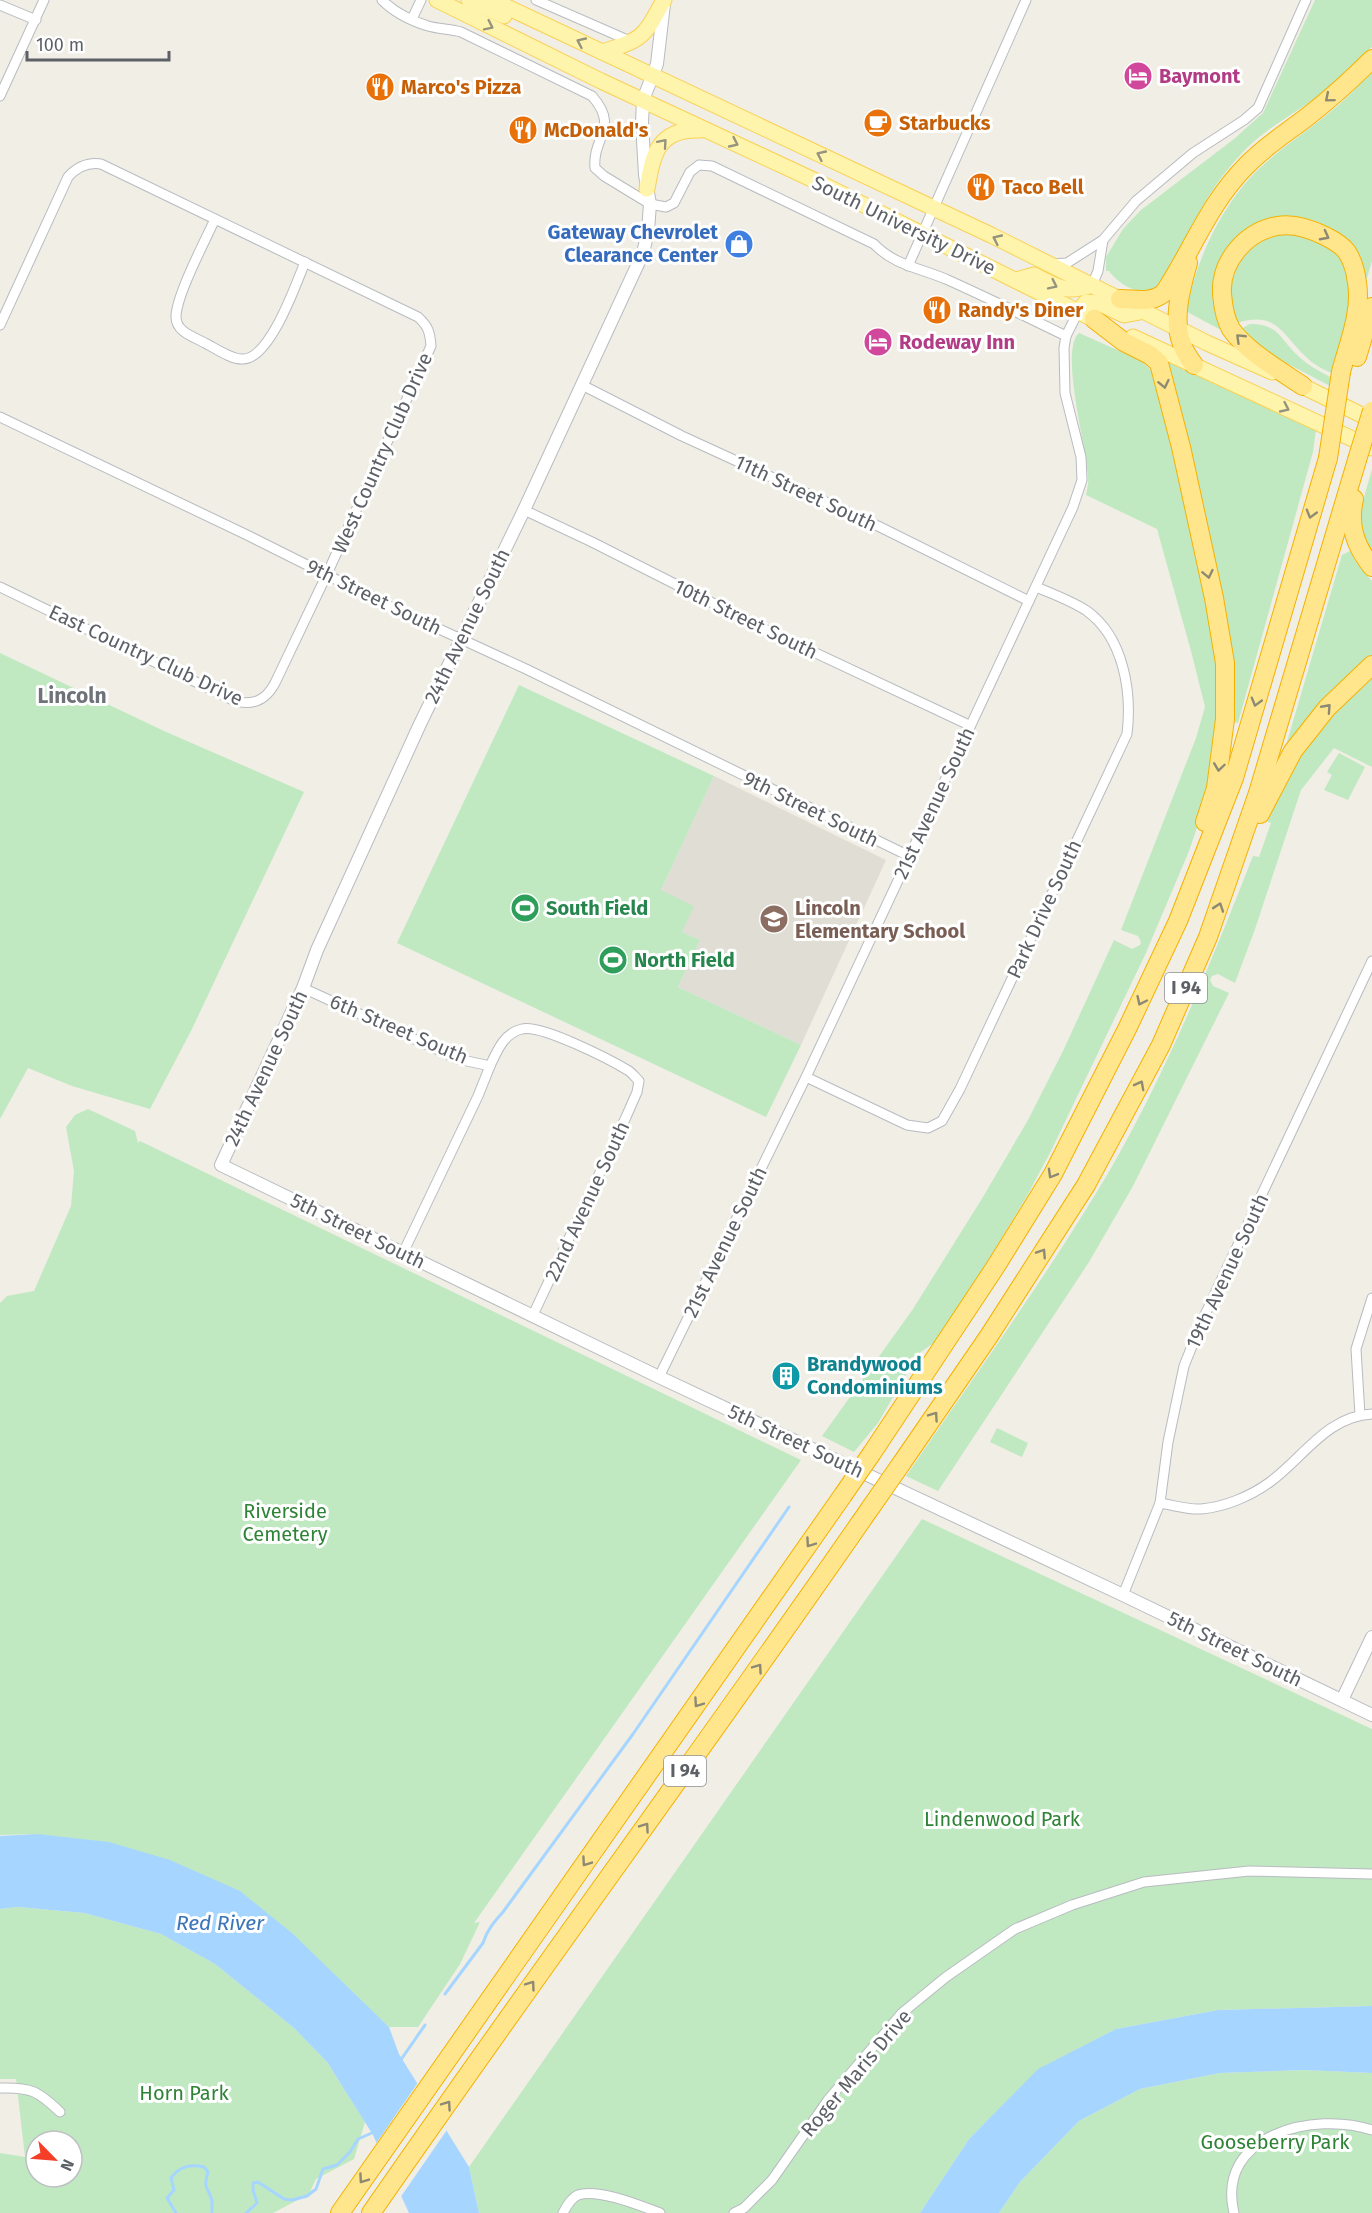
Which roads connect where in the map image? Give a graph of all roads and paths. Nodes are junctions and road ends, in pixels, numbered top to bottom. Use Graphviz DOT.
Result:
graph roads {
  1 [pos="44,0"];
  2 [pos="382,0"];
  3 [pos="421,0"];
  4 [pos="437,0"];
  5 [pos="469,0"];
  6 [pos="492,0"];
  7 [pos="536,0"];
  8 [pos="664,0"];
  9 [pos="1026,0"];
  10 [pos="1306,0"];
  11 [pos="0,5"];
  12 [pos="524,15"];
  13 [pos="412,19"];
  14 [pos="36,20"];
  15 [pos="632,42"];
  16 [pos="602,52"];
  17 [pos="1372,59"];
  18 [pos="653,76"];
  19 [pos="0,96"];
  20 [pos="643,100"];
  21 [pos="707,130"];
  22 [pos="647,189"];
  23 [pos="650,204"];
  24 [pos="934,209"];
  25 [pos="215,219"];
  26 [pos="1203,222"];
  27 [pos="923,234"];
  28 [pos="1103,240"];
  29 [pos="305,262"];
  30 [pos="1050,264"];
  31 [pos="908,266"];
  32 [pos="1016,280"];
  33 [pos="1092,285"];
  34 [pos="1120,299"];
  35 [pos="1372,307"];
  36 [pos="1145,311"];
  37 [pos="1086,315"];
  38 [pos="0,325"];
  39 [pos="1177,327"];
  40 [pos="1066,336"];
  41 [pos="1194,365"];
  42 [pos="1346,374"];
  43 [pos="582,385"];
  44 [pos="1303,386"];
  45 [pos="1372,411"];
  46 [pos="0,417"];
  47 [pos="1372,420"];
  48 [pos="1364,457"];
  49 [pos="524,510"];
  50 [pos="1372,567"];
  51 [pos="327,574"];
  52 [pos="1036,586"];
  53 [pos="0,587"];
  54 [pos="1029,601"];
  55 [pos="461,639"];
  56 [pos="1372,665"];
  57 [pos="969,725"];
  58 [pos="909,856"];
  59 [pos="1233,866"];
  60 [pos="1372,961"];
  61 [pos="1159,962"];
  62 [pos="303,988"];
  63 [pos="490,1066"];
  64 [pos="806,1077"];
  65 [pos="638,1085"];
  66 [pos="221,1165"];
  67 [pos="403,1253"];
  68 [pos="1372,1298"];
  69 [pos="533,1315"];
  70 [pos="659,1377"];
  71 [pos="1372,1414"];
  72 [pos="1360,1415"];
  73 [pos="1160,1503"];
  74 [pos="1123,1595"];
  75 [pos="1372,1637"];
  76 [pos="1342,1700"];
  77 [pos="1372,1715"];
  78 [pos="1372,1874"];
  79 [pos="0,2088"];
  80 [pos="60,2112"];
  81 [pos="1372,2130"];
  82 [pos="339,2213"];
  83 [pos="371,2213"];
  84 [pos="563,2213"];
  85 [pos="660,2213"];
  86 [pos="734,2213"];
  87 [pos="1234,2213"];
  1 -- 14 [label="street"];
  2 -- 13 [label="street"];
  3 -- 13 [label="street"];
  4 -- 20 [label="main road, South University Drive, one-way"];
  5 -- 12 [label="main road"];
  6 -- 12 [label="main road, South University Drive"];
  7 -- 15 [label="street"];
  8 -- 15 [label="main road"];
  8 -- 18 [label="street, 24th Avenue South"];
  9 -- 24 [label="street"];
  10 -- 28 [label="street"];
  11 -- 14 [label="street"];
  16 -- 12 [label="main road, South University Drive, one-way"];
  13 -- 23 [label="street"];
  14 -- 19 [label="street"];
  15 -- 16 [label="main road"];
  16 -- 18 [label="main road, South University Drive"];
  17 -- 26 [label="highway, one-way"];
  18 -- 20 [label="street, 24th Avenue South"];
  24 -- 18 [label="main road, South University Drive, one-way"];
  20 -- 21 [label="main road, South University Drive"];
  20 -- 22 [label="street, 24th Avenue South"];
  22 -- 21 [label="main road, one-way"];
  21 -- 27 [label="main road, South University Drive, one-way"];
  22 -- 23 [label="street, 24th Avenue South"];
  23 -- 31 [label="street"];
  23 -- 43 [label="street, 24th Avenue South"];
  24 -- 27 [label="street"];
  30 -- 24 [label="main road, South University Drive, one-way"];
  25 -- 29 [label="street, West Country Club Drive"];
  25 -- 29 [label="street"];
  25 -- 38 [label="street, West Country Club Drive"];
  26 -- 34 [label="highway"];
  26 -- 39 [label="highway"];
  27 -- 31 [label="street"];
  27 -- 32 [label="main road, South University Drive"];
  28 -- 30 [label="street"];
  28 -- 33 [label="street"];
  29 -- 51 [label="street, West Country Club Drive"];
  30 -- 33 [label="main road, South University Drive"];
  31 -- 40 [label="street"];
  32 -- 33 [label="main road, one-way"];
  32 -- 37 [label="main road, South University Drive"];
  33 -- 34 [label="main road, South University Drive"];
  34 -- 36 [label="main road, South University Drive"];
  35 -- 42 [label="highway, I 94"];
  36 -- 37 [label="main road"];
  36 -- 39 [label="main road, South University Drive"];
  37 -- 40 [label="street, 21st Avenue South"];
  37 -- 41 [label="main road, South University Drive"];
  37 -- 61 [label="highway, one-way"];
  39 -- 41 [label="highway"];
  39 -- 44 [label="main road, South University Drive"];
  40 -- 52 [label="street, 21st Avenue South"];
  41 -- 48 [label="main road, South University Drive, one-way"];
  44 -- 42 [label="highway, one-way"];
  42 -- 61 [label="highway, I 94, one-way, bridge"];
  43 -- 49 [label="street, 24th Avenue South"];
  43 -- 54 [label="street, 11th Street South"];
  44 -- 47 [label="main road, South University Drive"];
  45 -- 48 [label="highway, I 94, bridge"];
  46 -- 51 [label="street, 9th Street South"];
  47 -- 48 [label="highway, bridge"];
  48 -- 50 [label="highway"];
  48 -- 59 [label="highway, I 94"];
  49 -- 55 [label="street, 24th Avenue South"];
  49 -- 57 [label="street, 10th Street South"];
  51 -- 53 [label="street, East Country Club Drive"];
  51 -- 55 [label="street, 9th Street South"];
  52 -- 54 [label="street, 21st Avenue South"];
  52 -- 64 [label="street, Park Drive South"];
  54 -- 57 [label="street, 21st Avenue South"];
  55 -- 58 [label="street, 9th Street South"];
  55 -- 62 [label="street, 24th Avenue South"];
  59 -- 56 [label="highway, one-way"];
  57 -- 58 [label="street, 21st Avenue South"];
  58 -- 64 [label="street, 21st Avenue South"];
  83 -- 59 [label="highway, I 94, one-way, bridge"];
  60 -- 73 [label="street, 19th Avenue South"];
  61 -- 82 [label="highway, I 94, one-way, bridge"];
  62 -- 63 [label="street, 6th Street South"];
  62 -- 66 [label="street, 24th Avenue South"];
  63 -- 65 [label="street, 6th Street South"];
  63 -- 67 [label="street"];
  64 -- 70 [label="street, 21st Avenue South"];
  65 -- 69 [label="street, 22nd Avenue South"];
  66 -- 67 [label="street, 5th Street South"];
  67 -- 69 [label="street, 5th Street South"];
  68 -- 72 [label="street"];
  69 -- 70 [label="street, 5th Street South"];
  70 -- 74 [label="street, 5th Street South"];
  71 -- 72 [label="street"];
  72 -- 73 [label="street"];
  73 -- 74 [label="street, 19th Avenue South"];
  74 -- 76 [label="street, 5th Street South"];
  75 -- 76 [label="street"];
  76 -- 77 [label="street, 5th Street South"];
  78 -- 86 [label="street, Roger Maris Drive"];
  79 -- 80 [label="street"];
  81 -- 87 [label="street"];
  84 -- 85 [label="street"];
}
